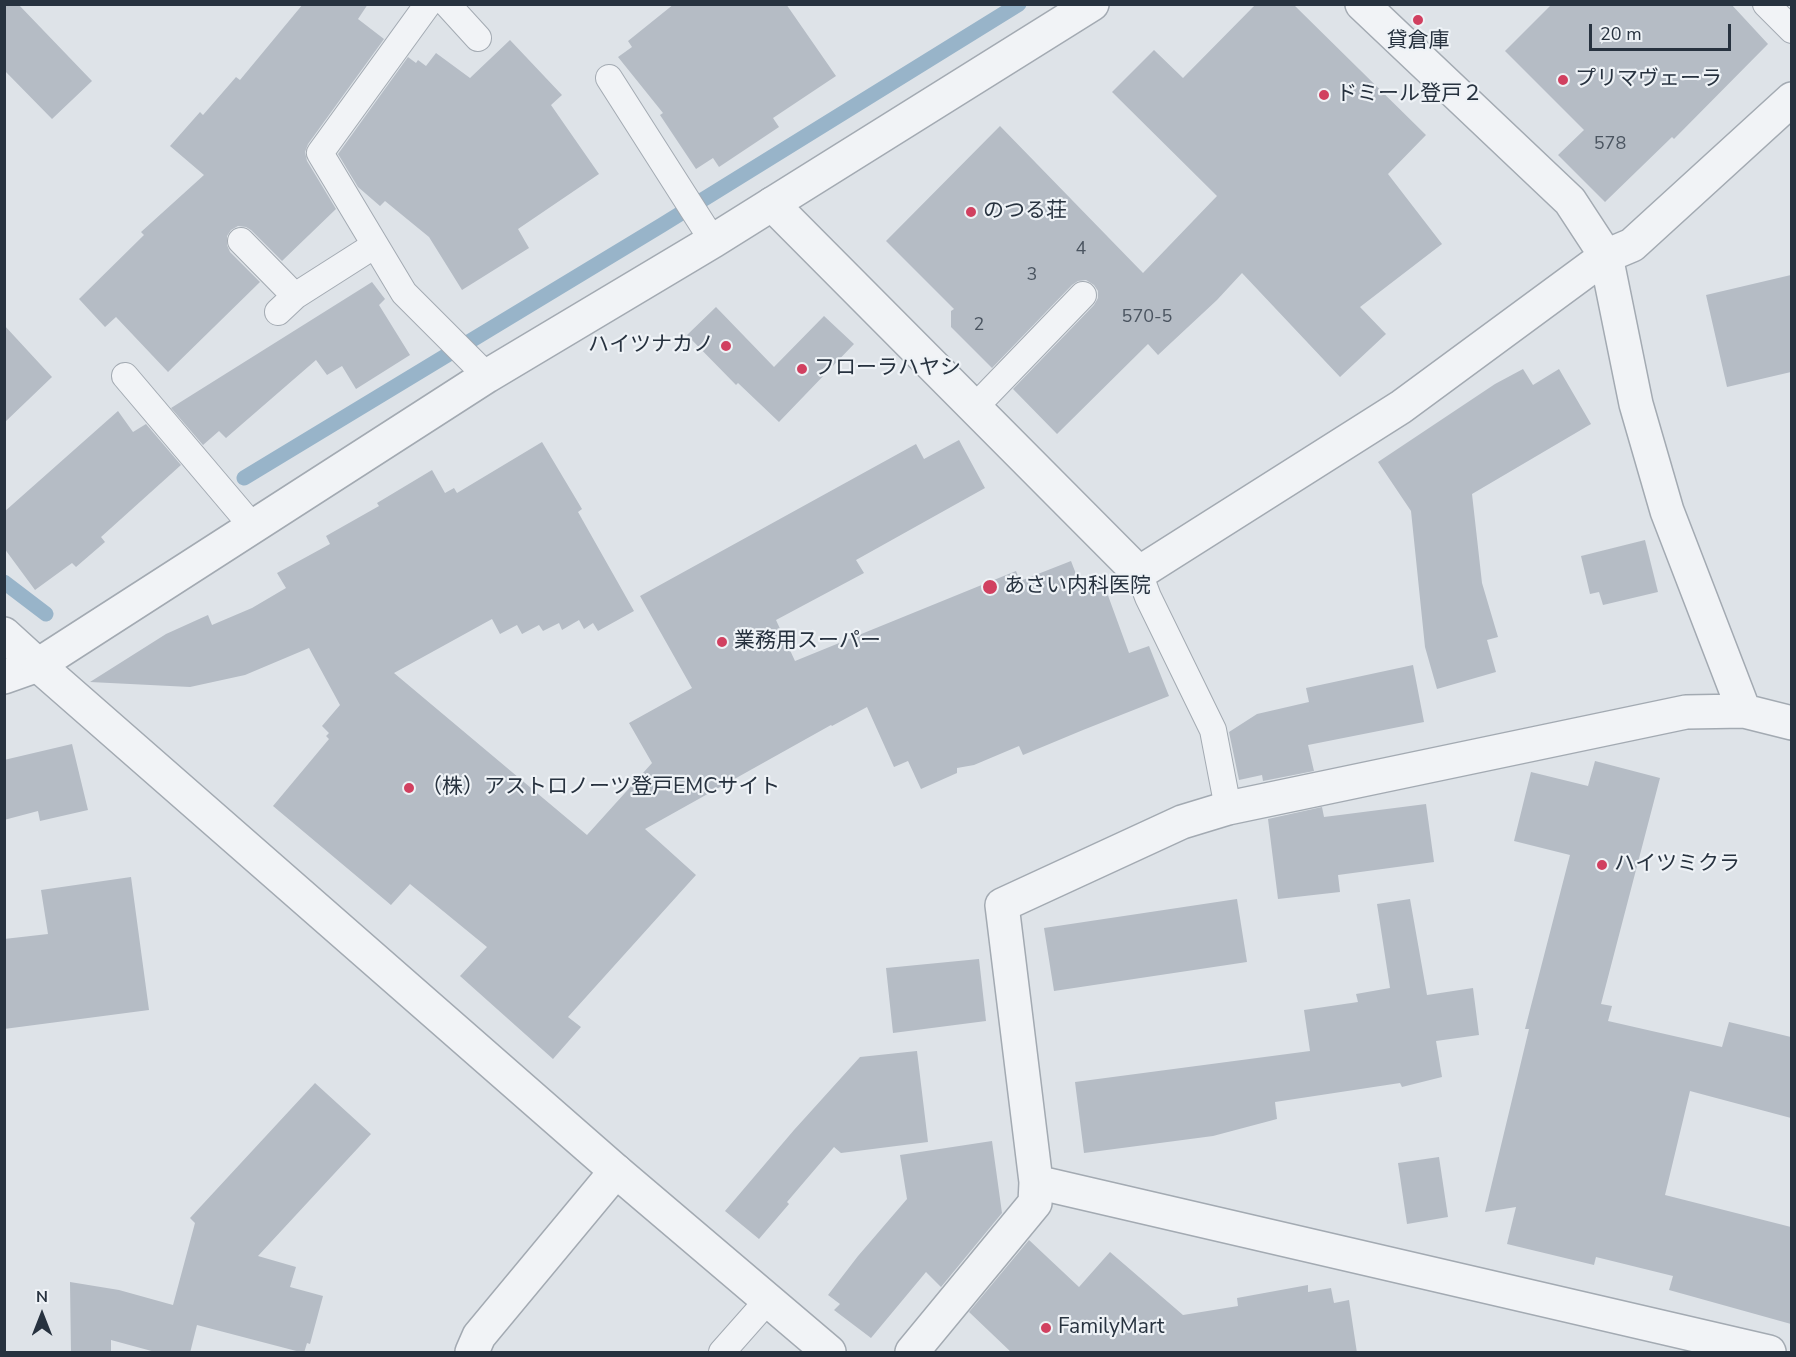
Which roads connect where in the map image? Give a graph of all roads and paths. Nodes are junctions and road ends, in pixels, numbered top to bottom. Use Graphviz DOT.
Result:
graph roads {
  1 [pos="428,4"];
  2 [pos="447,4"];
  3 [pos="1092,4"];
  4 [pos="1362,4"];
  5 [pos="1766,4"];
  6 [pos="1791,30"];
  7 [pos="478,38"];
  8 [pos="609,78"];
  9 [pos="1791,99"];
  10 [pos="772,204"];
  11 [pos="241,241"];
  12 [pos="713,241"];
  13 [pos="375,245"];
  14 [pos="1606,256"];
  15 [pos="1083,295"];
  16 [pos="125,376"];
  17 [pos="487,376"];
  18 [pos="974,408"];
  19 [pos="253,526"];
  20 [pos="1139,573"];
  21 [pos="4,634"];
  22 [pos="38,665"];
  23 [pos="4,677"];
  24 [pos="1744,711"];
  25 [pos="1791,723"];
  26 [pos="1228,808"];
  27 [pos="615,1172"];
  28 [pos="1036,1182"];
  29 [pos="768,1300"];
  30 [pos="472,1353"];
  31 [pos="722,1353"];
  32 [pos="829,1353"];
  33 [pos="912,1353"];
  34 [pos="1769,1353"];
  1 -- 13 [label="lane"];
  2 -- 7 [label="lane"];
  3 -- 10 [label="street"];
  4 -- 14 [label="street"];
  5 -- 6 [label="lane"];
  8 -- 12 [label="lane"];
  9 -- 14 [label="street"];
  10 -- 12 [label="street"];
  10 -- 18 [label="street"];
  11 -- 13 [label="lane"];
  12 -- 17 [label="street"];
  13 -- 17 [label="lane"];
  14 -- 20 [label="street"];
  14 -- 24 [label="street"];
  15 -- 18 [label="lane"];
  16 -- 19 [label="lane"];
  17 -- 19 [label="street"];
  18 -- 20 [label="street"];
  19 -- 22 [label="street"];
  20 -- 26 [label="lane"];
  21 -- 22 [label="street"];
  22 -- 23 [label="street"];
  22 -- 27 [label="street"];
  24 -- 25 [label="street"];
  24 -- 26 [label="street"];
  26 -- 28 [label="street"];
  27 -- 29 [label="street"];
  27 -- 30 [label="street"];
  28 -- 33 [label="street"];
  28 -- 34 [label="street"];
  29 -- 31 [label="lane"];
  29 -- 32 [label="street"];
}
